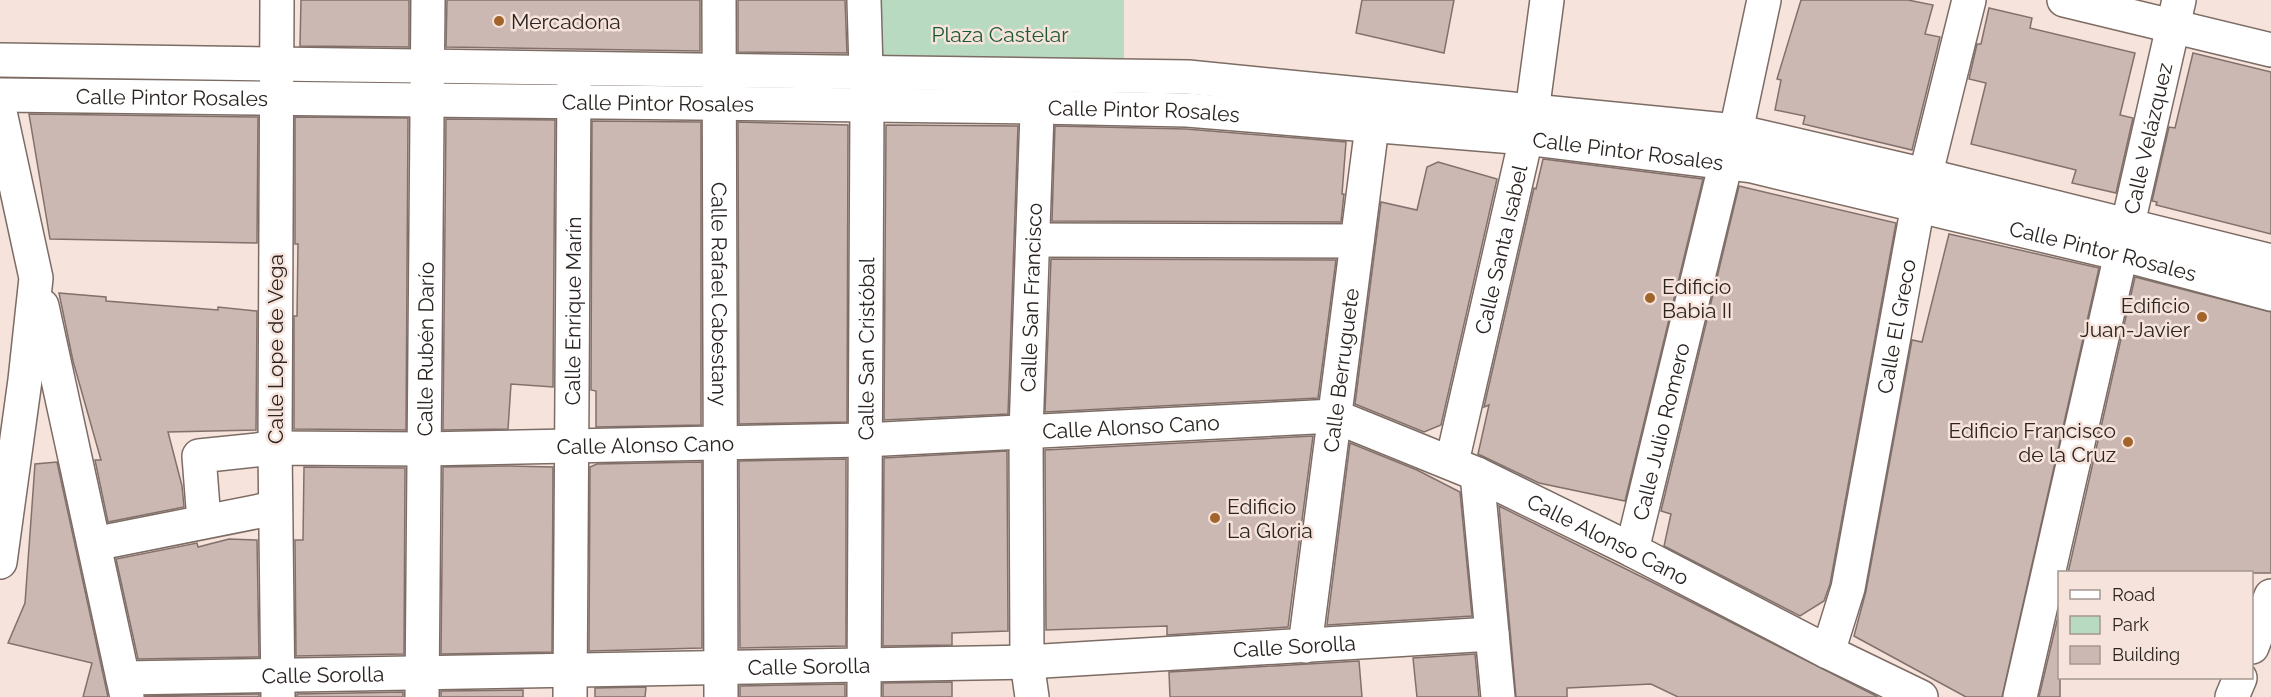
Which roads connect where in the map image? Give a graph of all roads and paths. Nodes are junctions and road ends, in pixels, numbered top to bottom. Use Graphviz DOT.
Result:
graph roads {
  1 [pos="278,0"];
  2 [pos="428,0"];
  3 [pos="718,0"];
  4 [pos="864,0"];
  5 [pos="1547,0"];
  6 [pos="1764,0"];
  7 [pos="1969,0"];
  8 [pos="2064,0"];
  9 [pos="2176,13"];
  10 [pos="2271,50"];
  11 [pos="0,60"];
  12 [pos="277,65"];
  13 [pos="427,84"];
  14 [pos="574,86"];
  15 [pos="719,87"];
  16 [pos="867,89"];
  17 [pos="1037,91"];
  18 [pos="0,94"];
  19 [pos="276,98"];
  20 [pos="1374,111"];
  21 [pos="0,112"];
  22 [pos="1529,125"];
  23 [pos="1736,131"];
  24 [pos="1726,162"];
  25 [pos="1921,190"];
  26 [pos="1033,240"];
  27 [pos="2124,240"];
  28 [pos="1357,241"];
  29 [pos="14,245"];
  30 [pos="2271,261"];
  31 [pos="36,278"];
  32 [pos="2271,294"];
  33 [pos="1334,416"];
  34 [pos="1026,432"];
  35 [pos="70,435"];
  36 [pos="17,439"];
  37 [pos="864,440"];
  38 [pos="720,442"];
  39 [pos="572,446"];
  40 [pos="275,448"];
  41 [pos="424,448"];
  42 [pos="1465,468"];
  43 [pos="6,475"];
  44 [pos="275,508"];
  45 [pos="204,521"];
  46 [pos="94,544"];
  47 [pos="1632,550"];
  48 [pos="0,562"];
  49 [pos="2271,596"];
  50 [pos="1492,634"];
  51 [pos="2253,644"];
  52 [pos="1305,646"];
  53 [pos="1828,652"];
  54 [pos="1027,662"];
  55 [pos="2240,679"];
  56 [pos="863,681"];
  57 [pos="721,682"];
  58 [pos="570,684"];
  59 [pos="422,685"];
  60 [pos="278,686"];
  61 [pos="125,688"];
  62 [pos="1878,688"];
  63 [pos="1032,697"];
  64 [pos="1498,697"];
  65 [pos="1921,697"];
  66 [pos="2020,697"];
  67 [pos="2232,697"];
  1 -- 12 [label="street, Calle Lope de Vega"];
  2 -- 13 [label="street, Calle Rubén Darío"];
  3 -- 15 [label="street, Calle Rafael Cabestany"];
  4 -- 16 [label="street, Calle San Cristóbal"];
  5 -- 22 [label="street, Calle Santa Isabel"];
  6 -- 23 [label="street, Calle Julio Romero"];
  7 -- 25 [label="street, Calle El Greco"];
  8 -- 9 [label="street"];
  9 -- 10 [label="street"];
  9 -- 27 [label="street, Calle Velázquez"];
  11 -- 12 [label="street, Calle Pintor Rosales"];
  12 -- 13 [label="street, Calle Pintor Rosales"];
  12 -- 19 [label="street, Calle Lope de Vega"];
  13 -- 14 [label="street, Calle Pintor Rosales"];
  13 -- 19 [label="street, Calle Pintor Rosales"];
  13 -- 41 [label="street, Calle Rubén Darío"];
  14 -- 15 [label="street, Calle Pintor Rosales"];
  14 -- 39 [label="street, Calle Enrique Marín"];
  15 -- 16 [label="street, Calle Pintor Rosales"];
  15 -- 38 [label="street, Calle Rafael Cabestany"];
  16 -- 17 [label="street, Calle Pintor Rosales"];
  16 -- 37 [label="street, Calle San Cristóbal"];
  17 -- 20 [label="street, Calle Pintor Rosales"];
  17 -- 26 [label="street, Calle San Francisco"];
  18 -- 19 [label="street, Calle Pintor Rosales"];
  19 -- 40 [label="street, Calle Lope de Vega"];
  20 -- 22 [label="street, Calle Pintor Rosales"];
  20 -- 28 [label="street, Calle Berruguete"];
  21 -- 29 [label="street"];
  22 -- 23 [label="street, Calle Pintor Rosales"];
  22 -- 24 [label="street, Calle Pintor Rosales"];
  22 -- 42 [label="street, Calle Santa Isabel"];
  23 -- 24 [label="street, Calle Julio Romero"];
  23 -- 25 [label="street, Calle Pintor Rosales"];
  24 -- 25 [label="street, Calle Pintor Rosales"];
  24 -- 47 [label="street, Calle Julio Romero"];
  25 -- 27 [label="street, Calle Pintor Rosales"];
  25 -- 53 [label="street, Calle El Greco"];
  26 -- 28 [label="street"];
  26 -- 34 [label="street, Calle San Francisco"];
  27 -- 30 [label="street, Calle Pintor Rosales"];
  27 -- 32 [label="street, Calle Pintor Rosales"];
  27 -- 66 [label="street, Calle Velázquez"];
  28 -- 33 [label="street, Calle Berruguete"];
  29 -- 31 [label="street"];
  31 -- 35 [label="street"];
  31 -- 36 [label="street"];
  33 -- 34 [label="street, Calle Alonso Cano"];
  33 -- 42 [label="street, Calle Alonso Cano"];
  33 -- 52 [label="street, Calle Berruguete"];
  34 -- 37 [label="street, Calle Alonso Cano"];
  34 -- 54 [label="street, Calle San Francisco"];
  35 -- 36 [label="street"];
  35 -- 46 [label="street"];
  36 -- 43 [label="street"];
  37 -- 38 [label="street, Calle Alonso Cano"];
  37 -- 56 [label="street, Calle San Cristóbal"];
  38 -- 39 [label="street, Calle Alonso Cano"];
  38 -- 57 [label="street, Calle Rafael Cabestany"];
  39 -- 41 [label="street, Calle Alonso Cano"];
  39 -- 58 [label="street, Calle Enrique Marín"];
  40 -- 41 [label="street, Calle Alonso Cano"];
  40 -- 44 [label="street, Calle Lope de Vega"];
  40 -- 45 [label="street, Calle Alonso Cano"];
  41 -- 59 [label="street, Calle Rubén Darío"];
  42 -- 47 [label="street, Calle Alonso Cano"];
  42 -- 50 [label="street, Calle Santa Isabel"];
  43 -- 48 [label="street"];
  44 -- 45 [label="street"];
  44 -- 60 [label="street, Calle Lope de Vega"];
  45 -- 46 [label="street"];
  46 -- 61 [label="street"];
  47 -- 53 [label="street, Calle Alonso Cano"];
  49 -- 51 [label="street"];
  50 -- 52 [label="street, Calle Sorolla"];
  50 -- 64 [label="street, Calle Santa Isabel"];
  52 -- 54 [label="street, Calle Sorolla"];
  53 -- 62 [label="street, Calle Alonso Cano"];
  54 -- 56 [label="street, Calle Sorolla"];
  54 -- 63 [label="street, Calle San Francisco"];
  55 -- 67 [label="street"];
  56 -- 57 [label="street, Calle Sorolla"];
  57 -- 58 [label="street, Calle Sorolla"];
  58 -- 59 [label="street, Calle Sorolla"];
  59 -- 60 [label="street, Calle Sorolla"];
  60 -- 61 [label="street, Calle Sorolla"];
  62 -- 65 [label="street, Calle Alonso Cano"];
}
